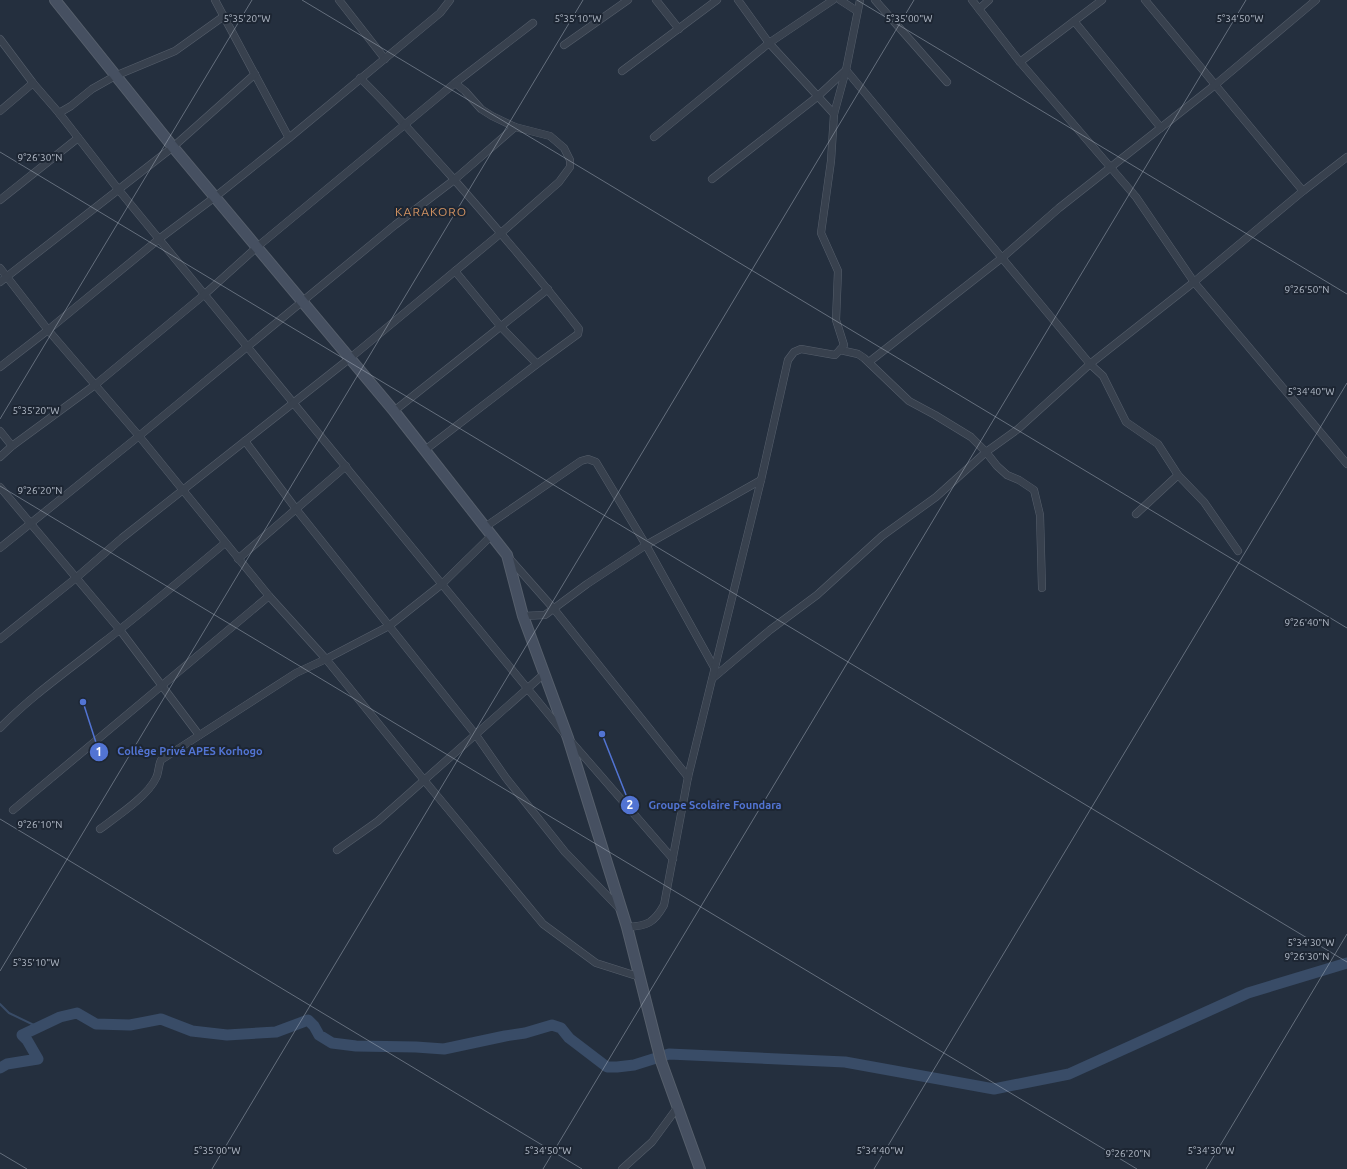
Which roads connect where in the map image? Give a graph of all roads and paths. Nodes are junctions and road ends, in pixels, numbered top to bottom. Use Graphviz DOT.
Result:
graph roads {
  1 [pos="55,0"];
  2 [pos="215,0"];
  3 [pos="339,0"];
  4 [pos="450,0"];
  5 [pos="628,0"];
  6 [pos="656,0"];
  7 [pos="717,0"];
  8 [pos="738,0"];
  9 [pos="833,0"];
  10 [pos="840,0"];
  11 [pos="860,0"];
  12 [pos="875,0"];
  13 [pos="972,0"];
  14 [pos="990,0"];
  15 [pos="1102,0"];
  16 [pos="1145,0"];
  17 [pos="1316,0"];
  18 [pos="979,9"];
  19 [pos="857,11"];
  20 [pos="224,16"];
  21 [pos="1074,21"];
  22 [pos="533,23"];
  23 [pos="679,29"];
  24 [pos="0,39"];
  25 [pos="769,43"];
  26 [pos="564,45"];
  27 [pos="385,59"];
  28 [pos="1020,62"];
  29 [pos="846,70"];
  30 [pos="622,71"];
  31 [pos="255,74"];
  32 [pos="116,76"];
  33 [pos="360,78"];
  34 [pos="947,82"];
  35 [pos="33,83"];
  36 [pos="455,83"];
  37 [pos="1215,85"];
  38 [pos="817,96"];
  39 [pos="0,110"];
  40 [pos="59,113"];
  41 [pos="834,114"];
  42 [pos="405,125"];
  43 [pos="515,127"];
  44 [pos="1161,128"];
  45 [pos="654,137"];
  46 [pos="78,138"];
  47 [pos="289,138"];
  48 [pos="173,146"];
  49 [pos="1347,157"];
  50 [pos="1110,169"];
  51 [pos="712,179"];
  52 [pos="454,180"];
  53 [pos="118,189"];
  54 [pos="1304,191"];
  55 [pos="215,197"];
  56 [pos="0,200"];
  57 [pos="501,233"];
  58 [pos="159,239"];
  59 [pos="257,247"];
  60 [pos="1003,257"];
  61 [pos="0,268"];
  62 [pos="454,271"];
  63 [pos="7,276"];
  64 [pos="0,282"];
  65 [pos="1194,282"];
  66 [pos="548,288"];
  67 [pos="205,294"];
  68 [pos="303,301"];
  69 [pos="501,327"];
  70 [pos="48,330"];
  71 [pos="247,346"];
  72 [pos="840,350"];
  73 [pos="349,359"];
  74 [pos="870,362"];
  75 [pos="537,364"];
  76 [pos="1090,364"];
  77 [pos="0,367"];
  78 [pos="95,385"];
  79 [pos="294,402"];
  80 [pos="394,411"];
  81 [pos="0,431"];
  82 [pos="139,436"];
  83 [pos="245,441"];
  84 [pos="12,446"];
  85 [pos="425,450"];
  86 [pos="986,452"];
  87 [pos="0,457"];
  88 [pos="1347,464"];
  89 [pos="346,466"];
  90 [pos="1178,475"];
  91 [pos="761,480"];
  92 [pos="0,487"];
  93 [pos="183,490"];
  94 [pos="296,509"];
  95 [pos="1136,514"];
  96 [pos="31,523"];
  97 [pos="485,526"];
  98 [pos="491,536"];
  99 [pos="225,543"];
  100 [pos="646,545"];
  101 [pos="0,548"];
  102 [pos="1238,551"];
  103 [pos="507,555"];
  104 [pos="238,559"];
  105 [pos="76,578"];
  106 [pos="442,584"];
  107 [pos="1042,588"];
  108 [pos="269,596"];
  109 [pos="554,609"];
  110 [pos="523,616"];
  111 [pos="389,626"];
  112 [pos="120,630"];
  113 [pos="0,639"];
  114 [pos="326,659"];
  115 [pos="715,669"];
  116 [pos="545,673"];
  117 [pos="713,679"];
  118 [pos="161,685"];
  119 [pos="527,688"];
  120 [pos="0,728"];
  121 [pos="199,735"];
  122 [pos="476,735"];
  123 [pos="568,738"];
  124 [pos="688,777"];
  125 [pos="424,780"];
  126 [pos="13,810"];
  127 [pos="100,829"];
  128 [pos="337,850"];
  129 [pos="673,860"];
  130 [pos="623,912"];
  131 [pos="628,927"];
  132 [pos="640,977"];
  133 [pos="677,1108"];
  134 [pos="622,1169"];
  135 [pos="700,1169"];
  1 -- 32 [label="street"];
  2 -- 20 [label="street"];
  3 -- 27 [label="street"];
  4 -- 27 [label="street"];
  5 -- 26 [label="street"];
  6 -- 23 [label="street"];
  7 -- 23 [label="street"];
  8 -- 25 [label="street"];
  9 -- 25 [label="street"];
  10 -- 19 [label="street"];
  11 -- 19 [label="street"];
  12 -- 34 [label="street"];
  13 -- 18 [label="street"];
  14 -- 18 [label="street"];
  15 -- 21 [label="street"];
  16 -- 37 [label="street"];
  17 -- 37 [label="street"];
  18 -- 28 [label="street"];
  19 -- 29 [label="street"];
  20 -- 31 [label="street"];
  20 -- 32 [label="street"];
  21 -- 28 [label="street"];
  21 -- 44 [label="street"];
  22 -- 36 [label="street"];
  23 -- 30 [label="street"];
  24 -- 35 [label="street"];
  25 -- 38 [label="street"];
  25 -- 45 [label="street"];
  27 -- 33 [label="street"];
  28 -- 50 [label="street"];
  29 -- 38 [label="street"];
  29 -- 41 [label="street"];
  29 -- 60 [label="street"];
  31 -- 47 [label="street"];
  31 -- 48 [label="street"];
  32 -- 40 [label="street"];
  32 -- 48 [label="street"];
  33 -- 42 [label="street"];
  33 -- 47 [label="street"];
  35 -- 39 [label="street"];
  35 -- 40 [label="street"];
  36 -- 42 [label="street"];
  36 -- 43 [label="street"];
  37 -- 44 [label="street"];
  37 -- 54 [label="street"];
  38 -- 41 [label="street"];
  38 -- 51 [label="street"];
  40 -- 46 [label="street"];
  41 -- 72 [label="street"];
  42 -- 52 [label="street"];
  42 -- 59 [label="street"];
  43 -- 52 [label="street"];
  43 -- 57 [label="street"];
  44 -- 50 [label="street"];
  46 -- 53 [label="street"];
  46 -- 56 [label="street"];
  47 -- 55 [label="street"];
  48 -- 53 [label="street"];
  48 -- 55 [label="street"];
  49 -- 54 [label="street"];
  50 -- 60 [label="street"];
  50 -- 65 [label="street"];
  52 -- 57 [label="street"];
  52 -- 68 [label="street"];
  53 -- 58 [label="street"];
  53 -- 63 [label="street"];
  54 -- 65 [label="street"];
  55 -- 58 [label="street"];
  55 -- 59 [label="street"];
  57 -- 62 [label="street"];
  57 -- 66 [label="street"];
  58 -- 67 [label="street"];
  58 -- 70 [label="street"];
  59 -- 67 [label="street"];
  59 -- 68 [label="street"];
  60 -- 74 [label="street"];
  60 -- 76 [label="street"];
  61 -- 63 [label="street"];
  62 -- 69 [label="street"];
  62 -- 73 [label="street"];
  63 -- 64 [label="street"];
  63 -- 70 [label="street"];
  65 -- 76 [label="street"];
  65 -- 88 [label="street"];
  66 -- 69 [label="street"];
  66 -- 75 [label="street"];
  67 -- 71 [label="street"];
  67 -- 78 [label="street"];
  68 -- 71 [label="street"];
  68 -- 73 [label="street"];
  69 -- 75 [label="street"];
  69 -- 80 [label="street"];
  70 -- 77 [label="street"];
  70 -- 78 [label="street"];
  71 -- 79 [label="street"];
  71 -- 82 [label="street"];
  72 -- 74 [label="street"];
  72 -- 91 [label="street"];
  73 -- 79 [label="street"];
  73 -- 80 [label="street"];
  74 -- 86 [label="street"];
  75 -- 85 [label="street"];
  76 -- 86 [label="street"];
  76 -- 90 [label="street"];
  78 -- 82 [label="street"];
  78 -- 84 [label="street"];
  79 -- 83 [label="street"];
  79 -- 89 [label="street"];
  80 -- 85 [label="street"];
  81 -- 84 [label="street"];
  82 -- 93 [label="street"];
  82 -- 96 [label="street"];
  83 -- 93 [label="street"];
  83 -- 94 [label="street"];
  84 -- 87 [label="street"];
  85 -- 97 [label="street"];
  86 -- 107 [label="street"];
  86 -- 117 [label="street"];
  89 -- 94 [label="street"];
  89 -- 106 [label="street"];
  90 -- 95 [label="street"];
  90 -- 102 [label="street"];
  91 -- 100 [label="street"];
  91 -- 115 [label="street"];
  92 -- 96 [label="street"];
  93 -- 99 [label="street"];
  93 -- 105 [label="street"];
  94 -- 104 [label="street"];
  94 -- 111 [label="street"];
  96 -- 101 [label="street"];
  96 -- 105 [label="street"];
  97 -- 98 [label="street"];
  97 -- 100 [label="street"];
  98 -- 103 [label="street"];
  98 -- 106 [label="street"];
  99 -- 104 [label="street"];
  99 -- 112 [label="street"];
  100 -- 109 [label="street"];
  100 -- 115 [label="street"];
  103 -- 109 [label="street"];
  103 -- 110 [label="street"];
  104 -- 108 [label="street"];
  105 -- 112 [label="street"];
  105 -- 113 [label="street"];
  106 -- 111 [label="street"];
  106 -- 119 [label="street"];
  108 -- 114 [label="street"];
  108 -- 118 [label="street"];
  109 -- 110 [label="street"];
  109 -- 124 [label="street"];
  110 -- 116 [label="street"];
  111 -- 114 [label="street"];
  111 -- 122 [label="street"];
  112 -- 118 [label="street"];
  112 -- 120 [label="street"];
  114 -- 121 [label="street"];
  114 -- 125 [label="street"];
  115 -- 117 [label="street"];
  116 -- 119 [label="street"];
  116 -- 123 [label="street"];
  117 -- 124 [label="street"];
  118 -- 121 [label="street"];
  118 -- 126 [label="street"];
  119 -- 122 [label="street"];
  119 -- 123 [label="street"];
  121 -- 127 [label="street"];
  122 -- 125 [label="street"];
  122 -- 130 [label="street"];
  123 -- 129 [label="street"];
  123 -- 130 [label="street"];
  124 -- 129 [label="street"];
  125 -- 128 [label="street"];
  125 -- 132 [label="street"];
  129 -- 131 [label="street"];
  130 -- 131 [label="street"];
  131 -- 132 [label="street"];
  132 -- 133 [label="street"];
  133 -- 134 [label="street"];
  133 -- 135 [label="street"];
}
